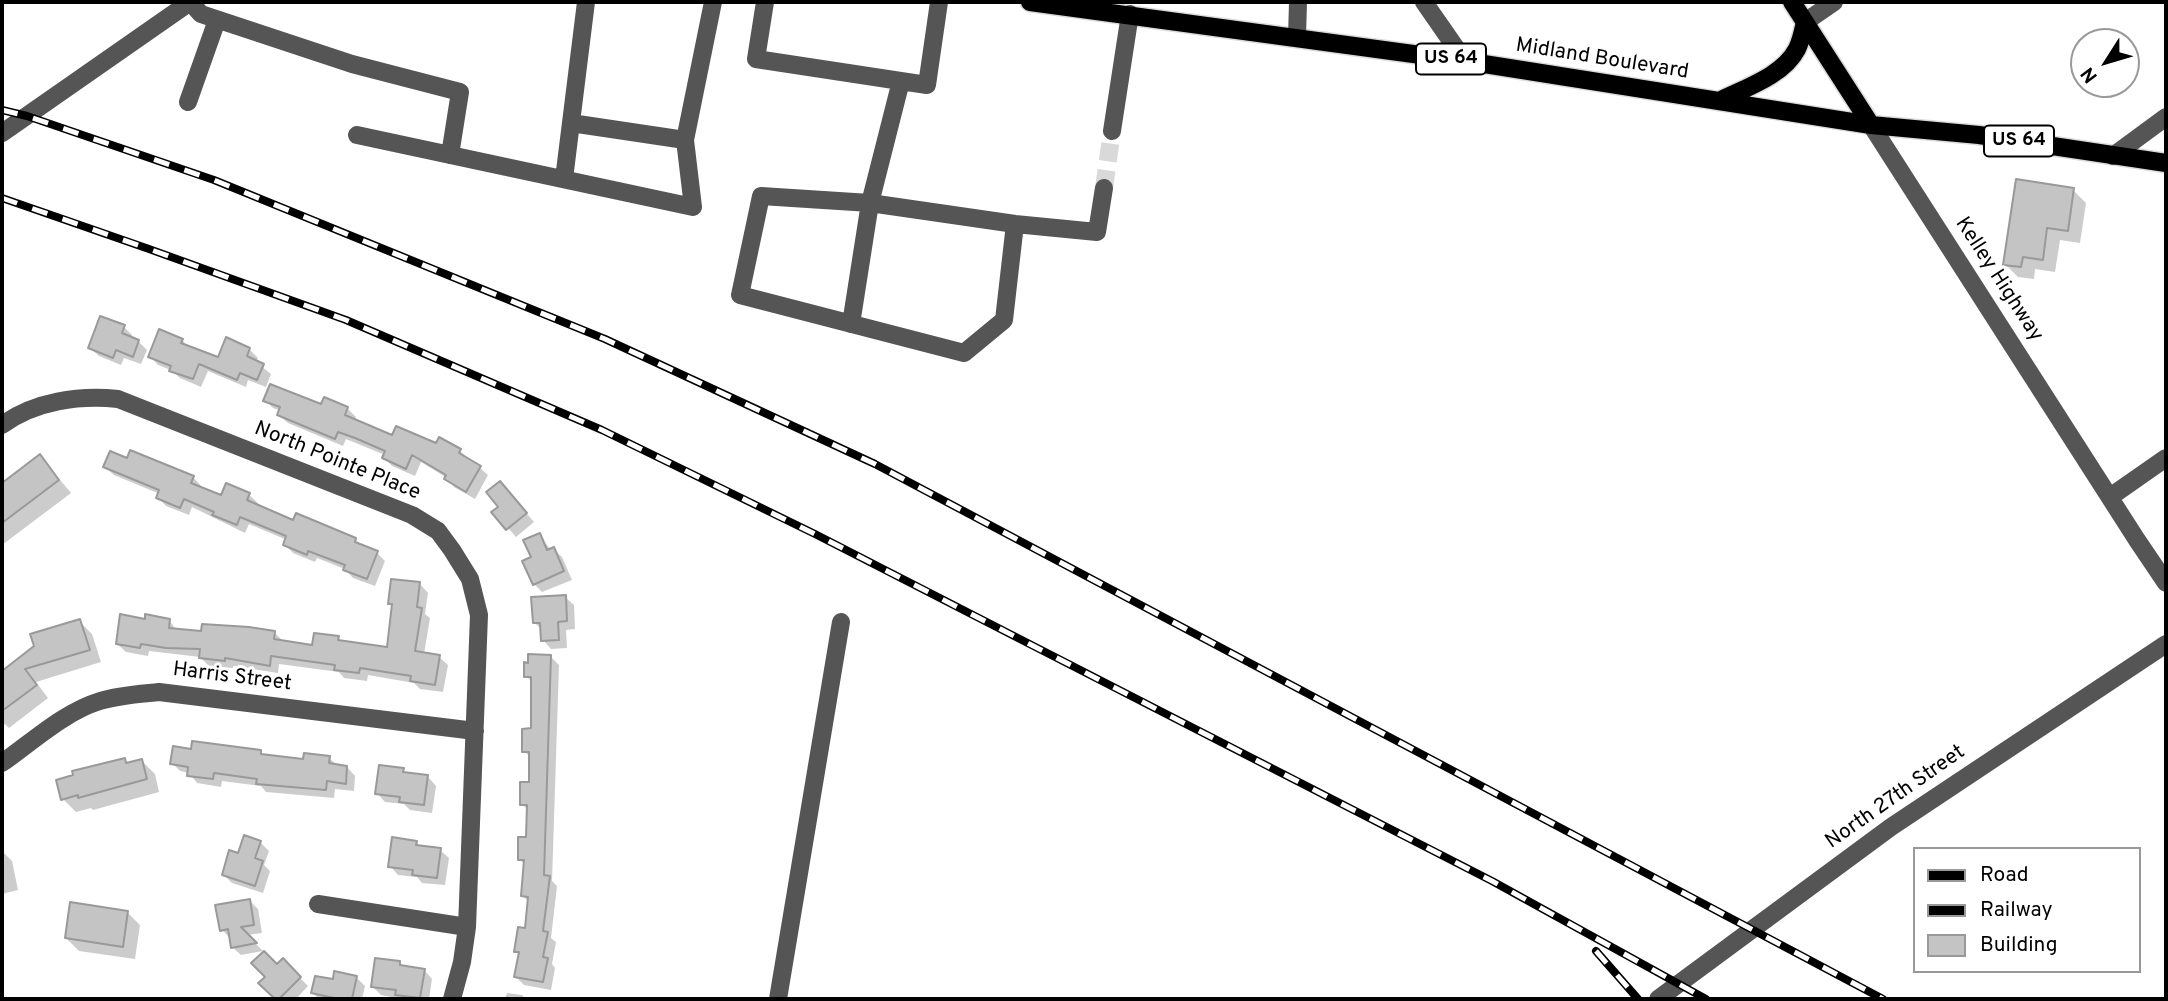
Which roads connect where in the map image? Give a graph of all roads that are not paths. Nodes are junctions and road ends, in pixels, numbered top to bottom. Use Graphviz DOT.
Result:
graph roads {
  1 [pos="190,2"];
  2 [pos="586,2"];
  3 [pos="713,2"];
  4 [pos="765,2"];
  5 [pos="939,2"];
  6 [pos="1030,2"];
  7 [pos="1298,2"];
  8 [pos="1424,2"];
  9 [pos="1792,2"];
  10 [pos="1834,2"];
  11 [pos="1058,4"];
  12 [pos="1130,14"];
  13 [pos="217,20"];
  14 [pos="1805,22"];
  15 [pos="1297,37"];
  16 [pos="1465,61"];
  17 [pos="901,82"];
  18 [pos="1719,101"];
  19 [pos="188,102"];
  20 [pos="2166,117"];
  21 [pos="571,123"];
  22 [pos="1871,125"];
  23 [pos="1112,131"];
  24 [pos="2,133"];
  25 [pos="357,135"];
  26 [pos="685,140"];
  27 [pos="450,155"];
  28 [pos="2113,156"];
  29 [pos="2166,163"];
  30 [pos="564,179"];
  31 [pos="1104,188"];
  32 [pos="870,203"];
  33 [pos="1015,224"];
  34 [pos="851,324"];
  35 [pos="2,425"];
  36 [pos="2166,458"];
  37 [pos="2110,498"];
  38 [pos="2166,583"];
  39 [pos="841,622"];
  40 [pos="2166,644"];
  41 [pos="475,731"];
  42 [pos="2,763"];
  43 [pos="318,904"];
  44 [pos="467,926"];
  45 [pos="452,999"];
  46 [pos="778,999"];
  47 [pos="1658,999"];
  1 -- 13 [label="street"];
  1 -- 24 [label="street"];
  2 -- 21 [label="street"];
  3 -- 26 [label="street"];
  4 -- 17 [label="street"];
  5 -- 17 [label="street"];
  6 -- 11 [label="main road, Midland Boulevard / US 64"];
  7 -- 15 [label="street"];
  8 -- 16 [label="street"];
  9 -- 14 [label="main road, Kelley Highway"];
  10 -- 14 [label="street"];
  11 -- 12 [label="main road, Midland Boulevard / US 64"];
  12 -- 15 [label="main road, Midland Boulevard / US 64"];
  12 -- 23 [label="street"];
  13 -- 19 [label="street"];
  13 -- 27 [label="street"];
  14 -- 18 [label="main road"];
  14 -- 22 [label="main road, Kelley Highway"];
  15 -- 16 [label="main road, Midland Boulevard / US 64"];
  16 -- 18 [label="main road, Midland Boulevard / US 64"];
  17 -- 32 [label="street"];
  18 -- 22 [label="main road, Midland Boulevard / US 64"];
  20 -- 28 [label="street"];
  21 -- 26 [label="street"];
  21 -- 30 [label="street"];
  22 -- 28 [label="main road, Midland Boulevard / US 64"];
  22 -- 37 [label="street, Kelley Highway"];
  25 -- 27 [label="street"];
  26 -- 30 [label="street"];
  27 -- 30 [label="street"];
  28 -- 29 [label="main road, Midland Boulevard / US 64"];
  31 -- 33 [label="street"];
  32 -- 33 [label="street"];
  32 -- 34 [label="street"];
  32 -- 34 [label="street"];
  33 -- 34 [label="street"];
  35 -- 41 [label="street, North Pointe Place"];
  36 -- 37 [label="street"];
  37 -- 38 [label="street, Kelley Highway"];
  39 -- 46 [label="street"];
  40 -- 47 [label="street, North 27th Street"];
  41 -- 42 [label="street, Harris Street"];
  41 -- 44 [label="street, North Pointe Place"];
  43 -- 44 [label="street"];
  44 -- 45 [label="street, North Pointe Place"];
}
